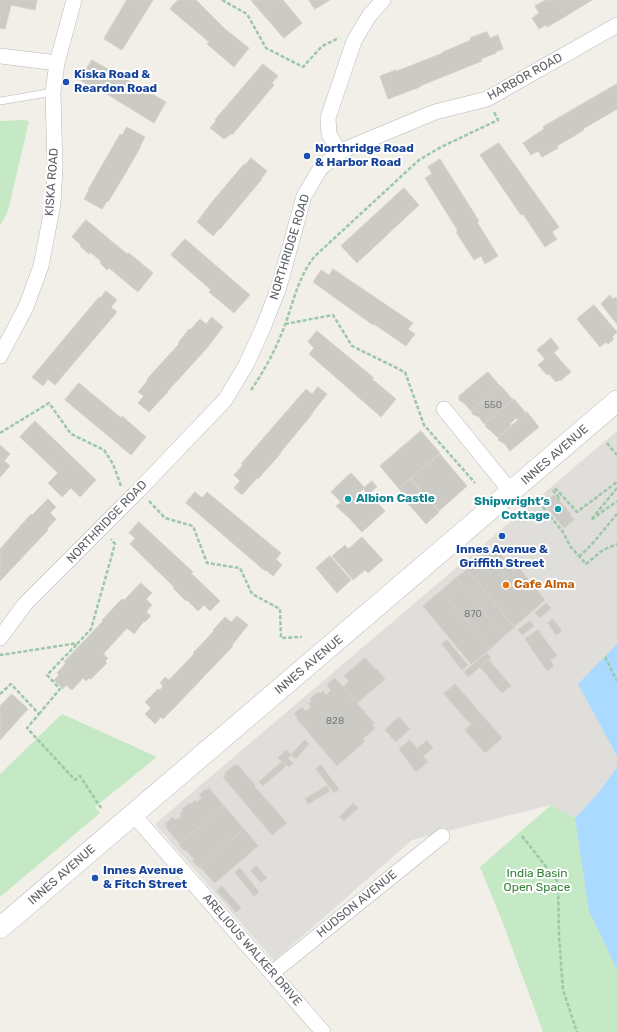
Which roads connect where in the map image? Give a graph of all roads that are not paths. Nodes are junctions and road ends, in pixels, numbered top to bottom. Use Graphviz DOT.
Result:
graph roads {
  1 [pos="74,0"];
  2 [pos="383,0"];
  3 [pos="617,25"];
  4 [pos="0,56"];
  5 [pos="57,63"];
  6 [pos="53,92"];
  7 [pos="0,101"];
  8 [pos="339,152"];
  9 [pos="0,356"];
  10 [pos="617,401"];
  11 [pos="444,409"];
  12 [pos="512,492"];
  13 [pos="0,638"];
  14 [pos="133,814"];
  15 [pos="442,836"];
  16 [pos="0,928"];
  17 [pos="272,973"];
  18 [pos="323,1032"];
  1 -- 5 [label="street, KISKA ROAD"];
  2 -- 8 [label="street"];
  3 -- 8 [label="street, HARBOR ROAD"];
  4 -- 5 [label="street"];
  5 -- 6 [label="street, KISKA ROAD"];
  6 -- 7 [label="lane"];
  6 -- 9 [label="street, KISKA ROAD"];
  8 -- 13 [label="street, NORTHRIDGE ROAD"];
  10 -- 12 [label="main road, INNES AVENUE"];
  11 -- 12 [label="street"];
  12 -- 14 [label="main road, INNES AVENUE"];
  14 -- 16 [label="main road, INNES AVENUE"];
  14 -- 17 [label="street, ARELIOUS WALKER DRIVE"];
  15 -- 17 [label="street, HUDSON AVENUE"];
  17 -- 18 [label="street, ARELIOUS WALKER DRIVE"];
}
